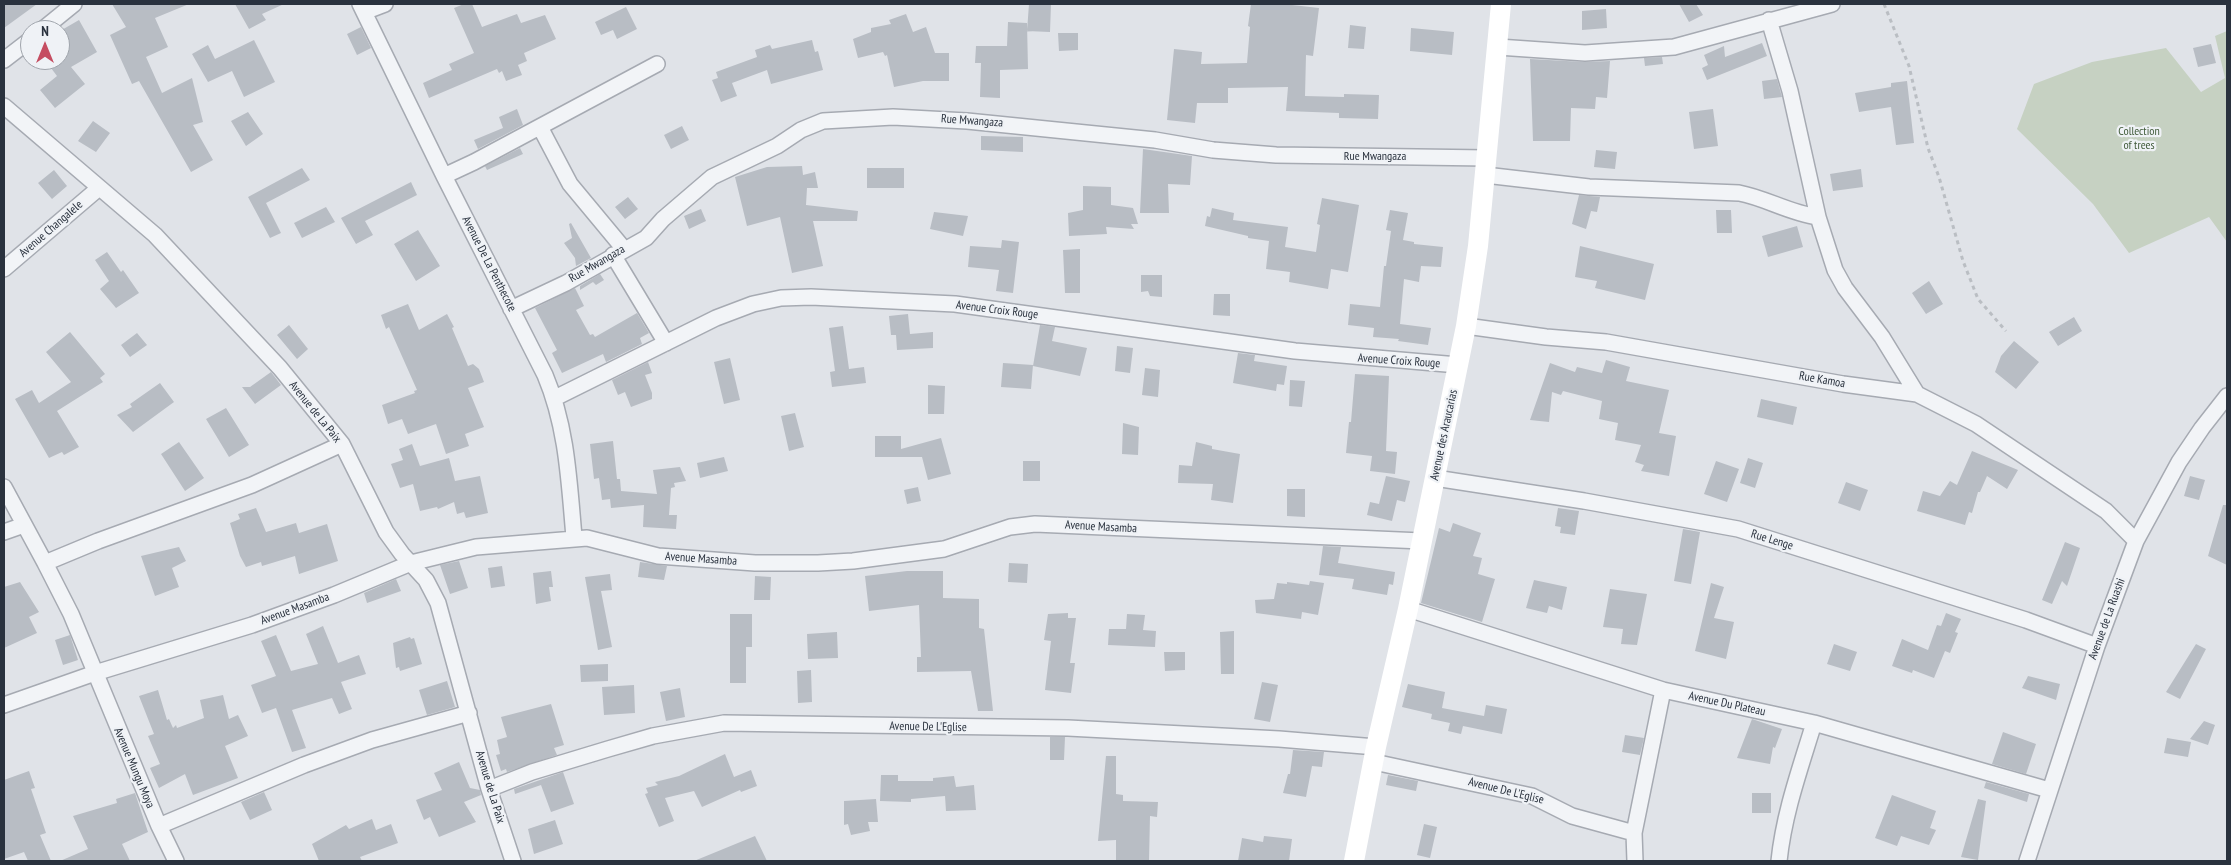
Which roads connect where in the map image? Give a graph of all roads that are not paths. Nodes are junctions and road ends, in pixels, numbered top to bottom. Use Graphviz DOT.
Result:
graph roads {
  1 [pos="74,4"];
  2 [pos="385,4"];
  3 [pos="1501,4"];
  4 [pos="1832,4"];
  5 [pos="362,8"];
  6 [pos="54,20"];
  7 [pos="1770,20"];
  8 [pos="1498,47"];
  9 [pos="20,48"];
  10 [pos="4,60"];
  11 [pos="657,64"];
  12 [pos="4,106"];
  13 [pos="540,127"];
  14 [pos="1486,167"];
  15 [pos="444,176"];
  16 [pos="99,188"];
  17 [pos="1818,218"];
  18 [pos="619,252"];
  19 [pos="4,269"];
  20 [pos="512,309"];
  21 [pos="1466,326"];
  22 [pos="666,343"];
  23 [pos="1458,365"];
  24 [pos="1917,394"];
  25 [pos="2227,396"];
  26 [pos="555,398"];
  27 [pos="342,444"];
  28 [pos="1435,478"];
  29 [pos="4,487"];
  30 [pos="24,525"];
  31 [pos="4,532"];
  32 [pos="574,537"];
  33 [pos="2136,540"];
  34 [pos="1422,541"];
  35 [pos="45,563"];
  36 [pos="411,564"];
  37 [pos="1408,609"];
  38 [pos="2097,646"];
  39 [pos="94,673"];
  40 [pos="1663,690"];
  41 [pos="4,705"];
  42 [pos="468,713"];
  43 [pos="1814,723"];
  44 [pos="1375,754"];
  45 [pos="489,789"];
  46 [pos="2049,790"];
  47 [pos="159,826"];
  48 [pos="1634,832"];
  49 [pos="176,861"];
  50 [pos="513,861"];
  51 [pos="1354,861"];
  52 [pos="1635,861"];
  53 [pos="1779,861"];
  54 [pos="2027,861"];
  1 -- 6 [label="street"];
  2 -- 5 [label="street"];
  3 -- 8 [label="street, Avenue des Araucarias"];
  4 -- 7 [label="street"];
  5 -- 15 [label="street, Avenue De La Penthecote"];
  7 -- 8 [label="street"];
  7 -- 17 [label="street"];
  8 -- 14 [label="street, Avenue des Araucarias"];
  9 -- 10 [label="street"];
  11 -- 13 [label="street"];
  12 -- 16 [label="street, Avenue de La Paix"];
  13 -- 15 [label="street"];
  13 -- 18 [label="street"];
  14 -- 17 [label="street, Rue Mwangaza"];
  14 -- 18 [label="street, Rue Mwangaza"];
  14 -- 21 [label="street, Avenue des Araucarias"];
  15 -- 20 [label="street, Avenue De La Penthecote"];
  16 -- 19 [label="street, Avenue Changalele"];
  16 -- 27 [label="street, Avenue de La Paix"];
  17 -- 24 [label="street"];
  18 -- 20 [label="street, Rue Mwangaza"];
  18 -- 22 [label="street"];
  20 -- 26 [label="street, Avenue De La Penthecote"];
  21 -- 23 [label="street, Avenue des Araucarias"];
  21 -- 24 [label="street, Rue Kamoa"];
  22 -- 23 [label="street, Avenue Croix Rouge"];
  22 -- 26 [label="street, Avenue Croix Rouge"];
  23 -- 28 [label="street, Avenue des Araucarias"];
  24 -- 33 [label="street, Rue Kamoa"];
  25 -- 33 [label="street, Avenue de La Ruashi"];
  26 -- 32 [label="street, Avenue De La Penthecote"];
  27 -- 35 [label="street"];
  27 -- 36 [label="street, Avenue de La Paix"];
  28 -- 34 [label="street, Avenue des Araucarias"];
  28 -- 38 [label="street, Rue Lenge"];
  29 -- 30 [label="street, Avenue Mungu Moya"];
  30 -- 31 [label="street"];
  30 -- 35 [label="street, Avenue Mungu Moya"];
  32 -- 34 [label="street, Avenue Masamba"];
  32 -- 36 [label="street, Avenue Masamba"];
  33 -- 38 [label="street, Avenue de La Ruashi"];
  34 -- 37 [label="street, Avenue des Araucarias"];
  35 -- 39 [label="street, Avenue Mungu Moya"];
  36 -- 39 [label="street, Avenue Masamba"];
  36 -- 42 [label="street, Avenue de La Paix"];
  37 -- 40 [label="street, Avenue Du Plateau"];
  37 -- 44 [label="street, Avenue des Araucarias"];
  38 -- 46 [label="street, Avenue de La Ruashi"];
  39 -- 41 [label="street, Avenue Masamba"];
  39 -- 47 [label="street, Avenue Mungu Moya"];
  40 -- 43 [label="street, Avenue Du Plateau"];
  40 -- 48 [label="street"];
  42 -- 45 [label="street, Avenue de La Paix"];
  42 -- 47 [label="street"];
  43 -- 46 [label="street, Avenue Du Plateau"];
  43 -- 53 [label="street"];
  44 -- 45 [label="street, Avenue De L'Eglise"];
  44 -- 48 [label="street, Avenue De L'Eglise"];
  44 -- 51 [label="street, Avenue des Araucarias"];
  45 -- 50 [label="street, Avenue de La Paix"];
  46 -- 54 [label="street, Avenue de La Ruashi"];
  47 -- 49 [label="street, Avenue Mungu Moya"];
  48 -- 52 [label="street"];
}
